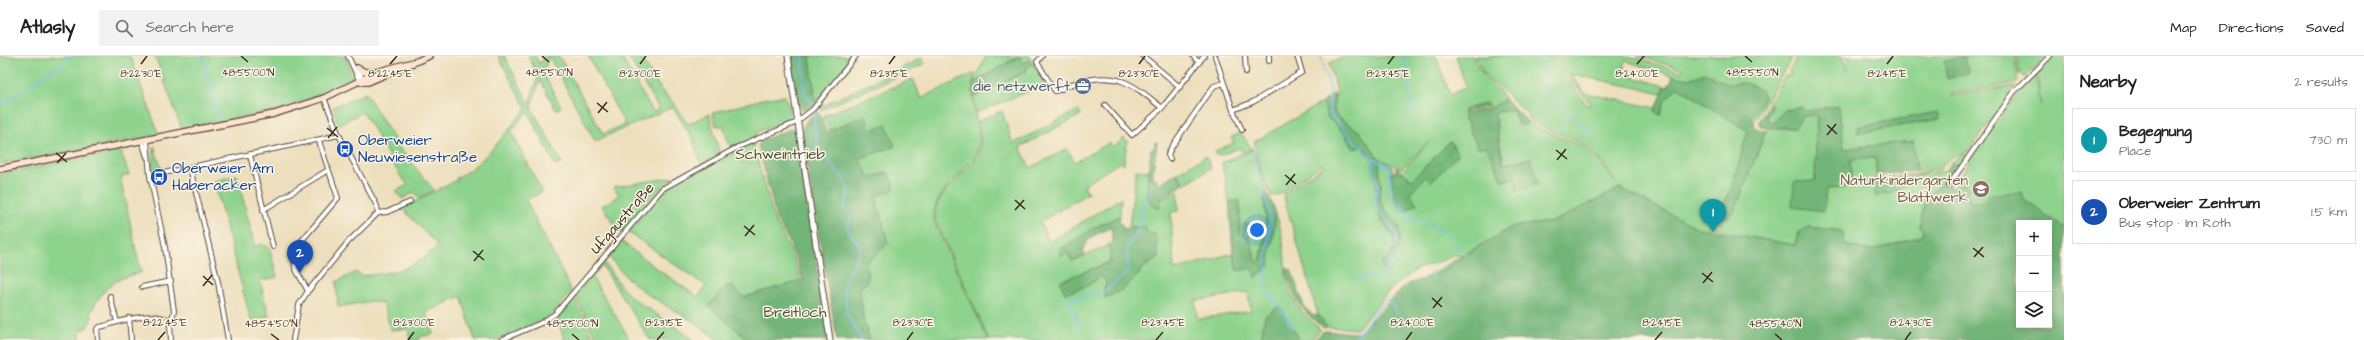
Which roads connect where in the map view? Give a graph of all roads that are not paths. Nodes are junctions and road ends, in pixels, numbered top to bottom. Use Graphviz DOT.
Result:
graph roads {
  1 [pos="348,56"];
  2 [pos="429,56"];
  3 [pos="788,56"];
  4 [pos="856,56"];
  5 [pos="1042,56"];
  6 [pos="1143,56"];
  7 [pos="1194,56"];
  8 [pos="1204,56"];
  9 [pos="1215,56"];
  10 [pos="1245,56"];
  11 [pos="1297,56"];
  12 [pos="2050,56"];
  13 [pos="417,61"];
  14 [pos="351,62"];
  15 [pos="1199,63"];
  16 [pos="357,68"];
  17 [pos="380,71"];
  18 [pos="1246,72"];
  19 [pos="360,82"];
  20 [pos="1224,83"];
  21 [pos="1180,87"];
  22 [pos="324,98"];
  23 [pos="1105,105"];
  24 [pos="1162,108"];
  25 [pos="1232,110"];
  26 [pos="797,121"];
  27 [pos="1242,130"];
  28 [pos="339,136"];
  29 [pos="145,141"];
  30 [pos="319,141"];
  31 [pos="250,155"];
  32 [pos="1170,159"];
  33 [pos="190,168"];
  34 [pos="0,169"];
  35 [pos="328,170"];
  36 [pos="150,176"];
  37 [pos="1949,185"];
  38 [pos="410,202"];
  39 [pos="263,210"];
  40 [pos="378,213"];
  41 [pos="273,247"];
  42 [pos="171,281"];
  43 [pos="142,287"];
  44 [pos="308,291"];
  45 [pos="110,296"];
  46 [pos="129,318"];
  47 [pos="171,321"];
  48 [pos="117,322"];
  49 [pos="98,340"];
  50 [pos="131,340"];
  51 [pos="171,340"];
  52 [pos="228,340"];
  53 [pos="292,340"];
  54 [pos="501,340"];
  55 [pos="830,340"];
  1 -- 14 [label="street"];
  2 -- 13 [label="main road"];
  3 -- 26 [label="street"];
  4 -- 26 [label="street, Ufgaustraße"];
  5 -- 24 [label="street"];
  6 -- 21 [label="street"];
  7 -- 15 [label="street"];
  8 -- 15 [label="street"];
  9 -- 20 [label="street"];
  10 -- 18 [label="street"];
  11 -- 25 [label="street"];
  12 -- 37 [label="street"];
  13 -- 17 [label="main road"];
  13 -- 19 [label="main road"];
  14 -- 16 [label="street"];
  14 -- 19 [label="street"];
  15 -- 21 [label="street"];
  16 -- 17 [label="main road"];
  16 -- 19 [label="street"];
  17 -- 19 [label="main road"];
  19 -- 22 [label="main road"];
  20 -- 25 [label="street"];
  20 -- 32 [label="street"];
  21 -- 24 [label="street"];
  22 -- 28 [label="street"];
  22 -- 29 [label="main road"];
  23 -- 24 [label="street"];
  25 -- 27 [label="street"];
  26 -- 54 [label="street, Ufgaustraße"];
  26 -- 55 [label="street"];
  28 -- 30 [label="street"];
  28 -- 40 [label="street"];
  29 -- 34 [label="main road"];
  29 -- 36 [label="street"];
  30 -- 31 [label="street"];
  30 -- 35 [label="street"];
  31 -- 33 [label="street"];
  31 -- 39 [label="street"];
  33 -- 36 [label="street"];
  33 -- 52 [label="street"];
  35 -- 39 [label="street"];
  35 -- 44 [label="street"];
  36 -- 42 [label="street"];
  38 -- 40 [label="street"];
  39 -- 41 [label="street"];
  40 -- 44 [label="street"];
  42 -- 43 [label="street"];
  42 -- 47 [label="street"];
  44 -- 53 [label="street"];
  45 -- 48 [label="street"];
  46 -- 47 [label="street"];
  46 -- 48 [label="street"];
  46 -- 50 [label="street"];
  47 -- 51 [label="street"];
  48 -- 49 [label="street"];
}
